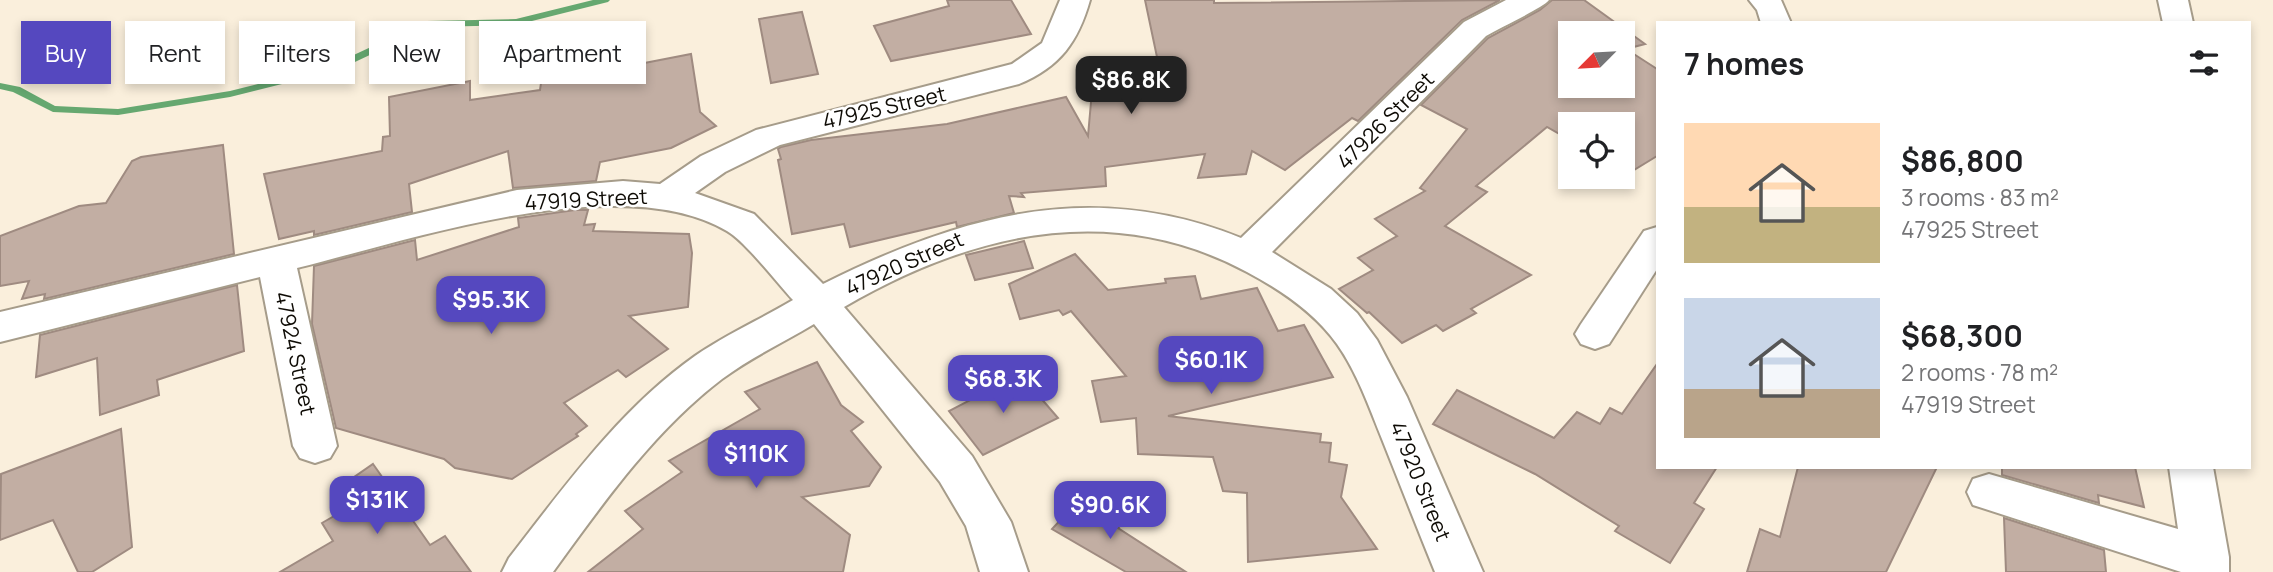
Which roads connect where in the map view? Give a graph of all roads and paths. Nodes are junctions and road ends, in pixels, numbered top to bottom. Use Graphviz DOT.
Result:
graph roads {
  1 [pos="1075,0"];
  2 [pos="1534,0"];
  3 [pos="1763,0"];
  4 [pos="2173,0"];
  5 [pos="1775,21"];
  6 [pos="2178,21"];
  7 [pos="667,196"];
  8 [pos="1656,242"];
  9 [pos="1247,255"];
  10 [pos="276,260"];
  11 [pos="819,303"];
  12 [pos="0,327"];
  13 [pos="1595,334"];
  14 [pos="315,446"];
  15 [pos="2191,469"];
  16 [pos="1989,492"];
  17 [pos="2206,564"];
  18 [pos="526,572"];
  19 [pos="1004,572"];
  20 [pos="1459,572"];
  1 -- 7 [label="street, 47925 Street"];
  2 -- 9 [label="street, 47926 Street"];
  3 -- 5 [label="street"];
  4 -- 6 [label="street"];
  7 -- 10 [label="street, 47919 Street"];
  7 -- 11 [label="street, 47919 Street"];
  8 -- 13 [label="street"];
  9 -- 11 [label="street, 47920 Street"];
  9 -- 20 [label="street, 47920 Street"];
  10 -- 12 [label="street, 47919 Street"];
  10 -- 14 [label="street, 47924 Street"];
  11 -- 18 [label="street, 47920 Street"];
  11 -- 19 [label="street, 47919 Street"];
  15 -- 17 [label="street"];
  16 -- 17 [label="street"];
}
